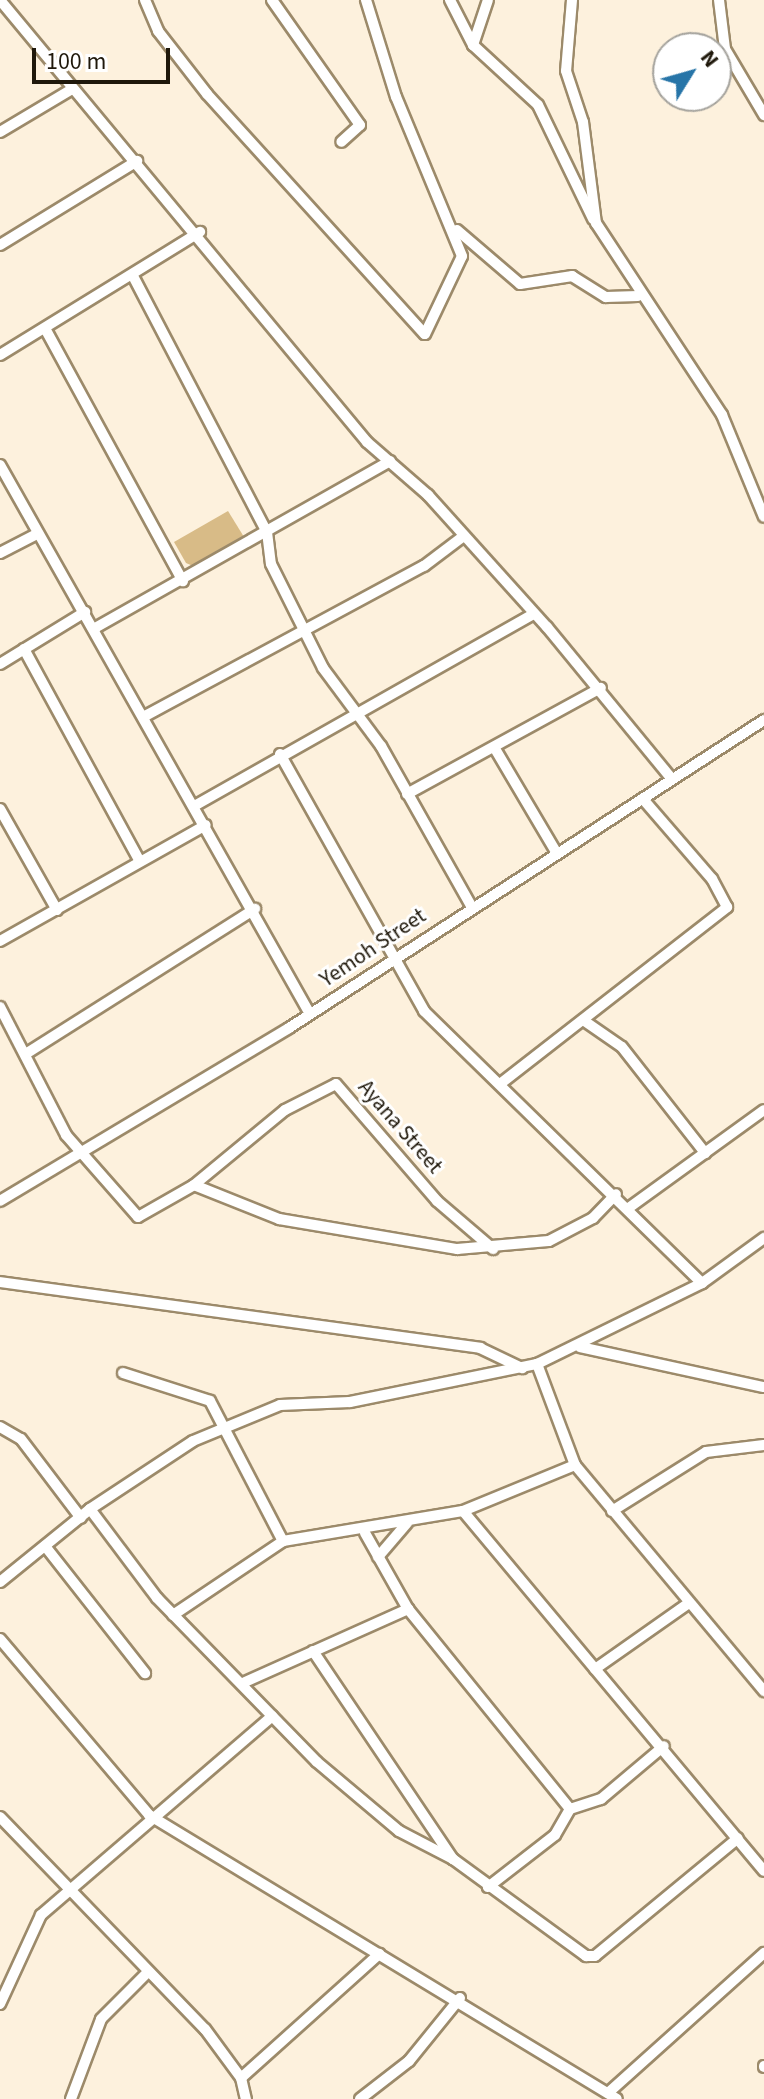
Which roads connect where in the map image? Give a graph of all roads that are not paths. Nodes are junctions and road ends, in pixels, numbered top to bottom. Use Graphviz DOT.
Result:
graph roads {
  1 [pos="0,0"];
  2 [pos="145,0"];
  3 [pos="272,0"];
  4 [pos="366,0"];
  5 [pos="450,0"];
  6 [pos="488,0"];
  7 [pos="572,0"];
  8 [pos="719,0"];
  9 [pos="473,45"];
  10 [pos="72,89"];
  11 [pos="764,115"];
  12 [pos="0,132"];
  13 [pos="341,142"];
  14 [pos="137,161"];
  15 [pos="596,223"];
  16 [pos="457,230"];
  17 [pos="200,232"];
  18 [pos="0,245"];
  19 [pos="133,276"];
  20 [pos="638,296"];
  21 [pos="47,332"];
  22 [pos="0,355"];
  23 [pos="390,461"];
  24 [pos="0,465"];
  25 [pos="760,494"];
  26 [pos="764,517"];
  27 [pos="267,532"];
  28 [pos="37,534"];
  29 [pos="461,538"];
  30 [pos="0,553"];
  31 [pos="183,581"];
  32 [pos="85,612"];
  33 [pos="533,614"];
  34 [pos="95,628"];
  35 [pos="303,630"];
  36 [pos="24,649"];
  37 [pos="0,664"];
  38 [pos="601,688"];
  39 [pos="356,713"];
  40 [pos="145,716"];
  41 [pos="764,721"];
  42 [pos="494,747"];
  43 [pos="280,754"];
  44 [pos="671,778"];
  45 [pos="407,794"];
  46 [pos="643,799"];
  47 [pos="196,805"];
  48 [pos="0,809"];
  49 [pos="206,825"];
  50 [pos="556,852"];
  51 [pos="139,860"];
  52 [pos="471,906"];
  53 [pos="255,909"];
  54 [pos="57,910"];
  55 [pos="0,941"];
  56 [pos="391,962"];
  57 [pos="0,1007"];
  58 [pos="310,1014"];
  59 [pos="583,1020"];
  60 [pos="27,1053"];
  61 [pos="500,1084"];
  62 [pos="764,1110"];
  63 [pos="705,1153"];
  64 [pos="80,1155"];
  65 [pos="194,1185"];
  66 [pos="616,1194"];
  67 [pos="0,1201"];
  68 [pos="630,1207"];
  69 [pos="764,1238"];
  70 [pos="493,1249"];
  71 [pos="0,1282"];
  72 [pos="702,1283"];
  73 [pos="580,1347"];
  74 [pos="537,1364"];
  75 [pos="522,1368"];
  76 [pos="123,1373"];
  77 [pos="764,1387"];
  78 [pos="0,1427"];
  79 [pos="222,1433"];
  80 [pos="764,1445"];
  81 [pos="575,1465"];
  82 [pos="90,1509"];
  83 [pos="463,1511"];
  84 [pos="612,1511"];
  85 [pos="81,1518"];
  86 [pos="407,1523"];
  87 [pos="365,1533"];
  88 [pos="283,1541"];
  89 [pos="45,1546"];
  90 [pos="378,1557"];
  91 [pos="0,1582"];
  92 [pos="689,1603"];
  93 [pos="408,1609"];
  94 [pos="173,1615"];
  95 [pos="0,1639"];
  96 [pos="313,1651"];
  97 [pos="595,1669"];
  98 [pos="145,1673"];
  99 [pos="245,1682"];
  100 [pos="764,1691"];
  101 [pos="272,1716"];
  102 [pos="664,1746"];
  103 [pos="570,1809"];
  104 [pos="149,1815"];
  105 [pos="0,1817"];
  106 [pos="738,1838"];
  107 [pos="453,1859"];
  108 [pos="764,1871"];
  109 [pos="488,1887"];
  110 [pos="68,1889"];
  111 [pos="764,1953"];
  112 [pos="379,1954"];
  113 [pos="148,1972"];
  114 [pos="460,1998"];
  115 [pos="0,2004"];
  116 [pos="241,2078"];
  117 [pos="612,2096"];
  118 [pos="71,2099"];
  119 [pos="246,2099"];
  120 [pos="360,2099"];
  1 -- 10 [label="street"];
  2 -- 16 [label="street"];
  3 -- 13 [label="street"];
  4 -- 16 [label="street"];
  5 -- 9 [label="street"];
  6 -- 9 [label="street"];
  7 -- 15 [label="street"];
  8 -- 11 [label="street"];
  9 -- 15 [label="street"];
  10 -- 12 [label="street"];
  10 -- 14 [label="street"];
  14 -- 17 [label="street"];
  14 -- 18 [label="street"];
  15 -- 20 [label="street"];
  16 -- 20 [label="street"];
  17 -- 19 [label="street"];
  17 -- 23 [label="street"];
  19 -- 21 [label="street"];
  19 -- 27 [label="street"];
  20 -- 25 [label="street"];
  21 -- 22 [label="street"];
  21 -- 31 [label="street"];
  23 -- 27 [label="street"];
  23 -- 29 [label="street"];
  24 -- 28 [label="street"];
  25 -- 26 [label="street"];
  27 -- 31 [label="street"];
  27 -- 35 [label="street"];
  28 -- 30 [label="street"];
  28 -- 32 [label="street"];
  29 -- 33 [label="street"];
  29 -- 35 [label="street"];
  31 -- 34 [label="street"];
  32 -- 34 [label="street"];
  32 -- 36 [label="street"];
  33 -- 38 [label="street"];
  33 -- 39 [label="street"];
  34 -- 40 [label="street"];
  35 -- 39 [label="street"];
  35 -- 40 [label="street"];
  36 -- 37 [label="street"];
  36 -- 51 [label="street"];
  38 -- 42 [label="street"];
  38 -- 44 [label="street"];
  39 -- 43 [label="street"];
  39 -- 45 [label="street"];
  40 -- 47 [label="street"];
  41 -- 44 [label="street, Yemoh Street"];
  42 -- 45 [label="street"];
  42 -- 50 [label="street"];
  43 -- 47 [label="street"];
  43 -- 56 [label="street"];
  44 -- 46 [label="street, Yemoh Street"];
  45 -- 52 [label="street"];
  46 -- 50 [label="street, Yemoh Street"];
  46 -- 59 [label="street"];
  47 -- 49 [label="street"];
  48 -- 54 [label="street"];
  49 -- 51 [label="street"];
  49 -- 53 [label="street"];
  50 -- 52 [label="street, Yemoh Street"];
  51 -- 54 [label="street"];
  52 -- 56 [label="street, Yemoh Street"];
  53 -- 58 [label="street"];
  53 -- 60 [label="street"];
  54 -- 55 [label="street"];
  56 -- 58 [label="street, Yemoh Street"];
  56 -- 61 [label="street"];
  57 -- 60 [label="street"];
  58 -- 64 [label="street, Yemoh Street"];
  59 -- 61 [label="street"];
  59 -- 63 [label="street"];
  60 -- 64 [label="street"];
  61 -- 66 [label="street"];
  62 -- 63 [label="street"];
  63 -- 68 [label="street"];
  64 -- 65 [label="street"];
  64 -- 67 [label="street, Yemoh Street"];
  65 -- 70 [label="street"];
  65 -- 70 [label="street, Ayana Street"];
  66 -- 68 [label="street"];
  66 -- 70 [label="street"];
  68 -- 72 [label="street"];
  69 -- 72 [label="street"];
  71 -- 75 [label="street"];
  72 -- 73 [label="street"];
  73 -- 74 [label="street"];
  73 -- 77 [label="street"];
  74 -- 75 [label="street"];
  74 -- 81 [label="street"];
  75 -- 79 [label="street"];
  76 -- 79 [label="street"];
  78 -- 85 [label="street"];
  79 -- 82 [label="street"];
  79 -- 88 [label="street"];
  80 -- 84 [label="street"];
  81 -- 83 [label="street"];
  81 -- 84 [label="street"];
  82 -- 85 [label="street"];
  82 -- 94 [label="street"];
  83 -- 86 [label="street"];
  83 -- 97 [label="street"];
  84 -- 92 [label="street"];
  85 -- 89 [label="street"];
  86 -- 87 [label="street"];
  86 -- 90 [label="street"];
  87 -- 88 [label="street"];
  87 -- 90 [label="street"];
  88 -- 94 [label="street"];
  89 -- 91 [label="street"];
  89 -- 98 [label="street"];
  90 -- 93 [label="street"];
  92 -- 97 [label="street"];
  92 -- 100 [label="street"];
  93 -- 96 [label="street"];
  93 -- 103 [label="street"];
  94 -- 99 [label="street"];
  95 -- 104 [label="street"];
  96 -- 99 [label="street"];
  96 -- 107 [label="street"];
  97 -- 102 [label="street"];
  99 -- 101 [label="street"];
  101 -- 104 [label="street"];
  101 -- 107 [label="street"];
  102 -- 103 [label="street"];
  102 -- 106 [label="street"];
  103 -- 109 [label="street"];
  104 -- 110 [label="street"];
  104 -- 112 [label="street"];
  105 -- 110 [label="street"];
  106 -- 108 [label="street"];
  106 -- 109 [label="street"];
  107 -- 109 [label="street"];
  110 -- 113 [label="street"];
  110 -- 115 [label="street"];
  111 -- 117 [label="street"];
  112 -- 114 [label="street"];
  112 -- 116 [label="street"];
  113 -- 116 [label="street"];
  113 -- 118 [label="street"];
  114 -- 117 [label="street"];
  114 -- 120 [label="street"];
  116 -- 119 [label="street"];
}
